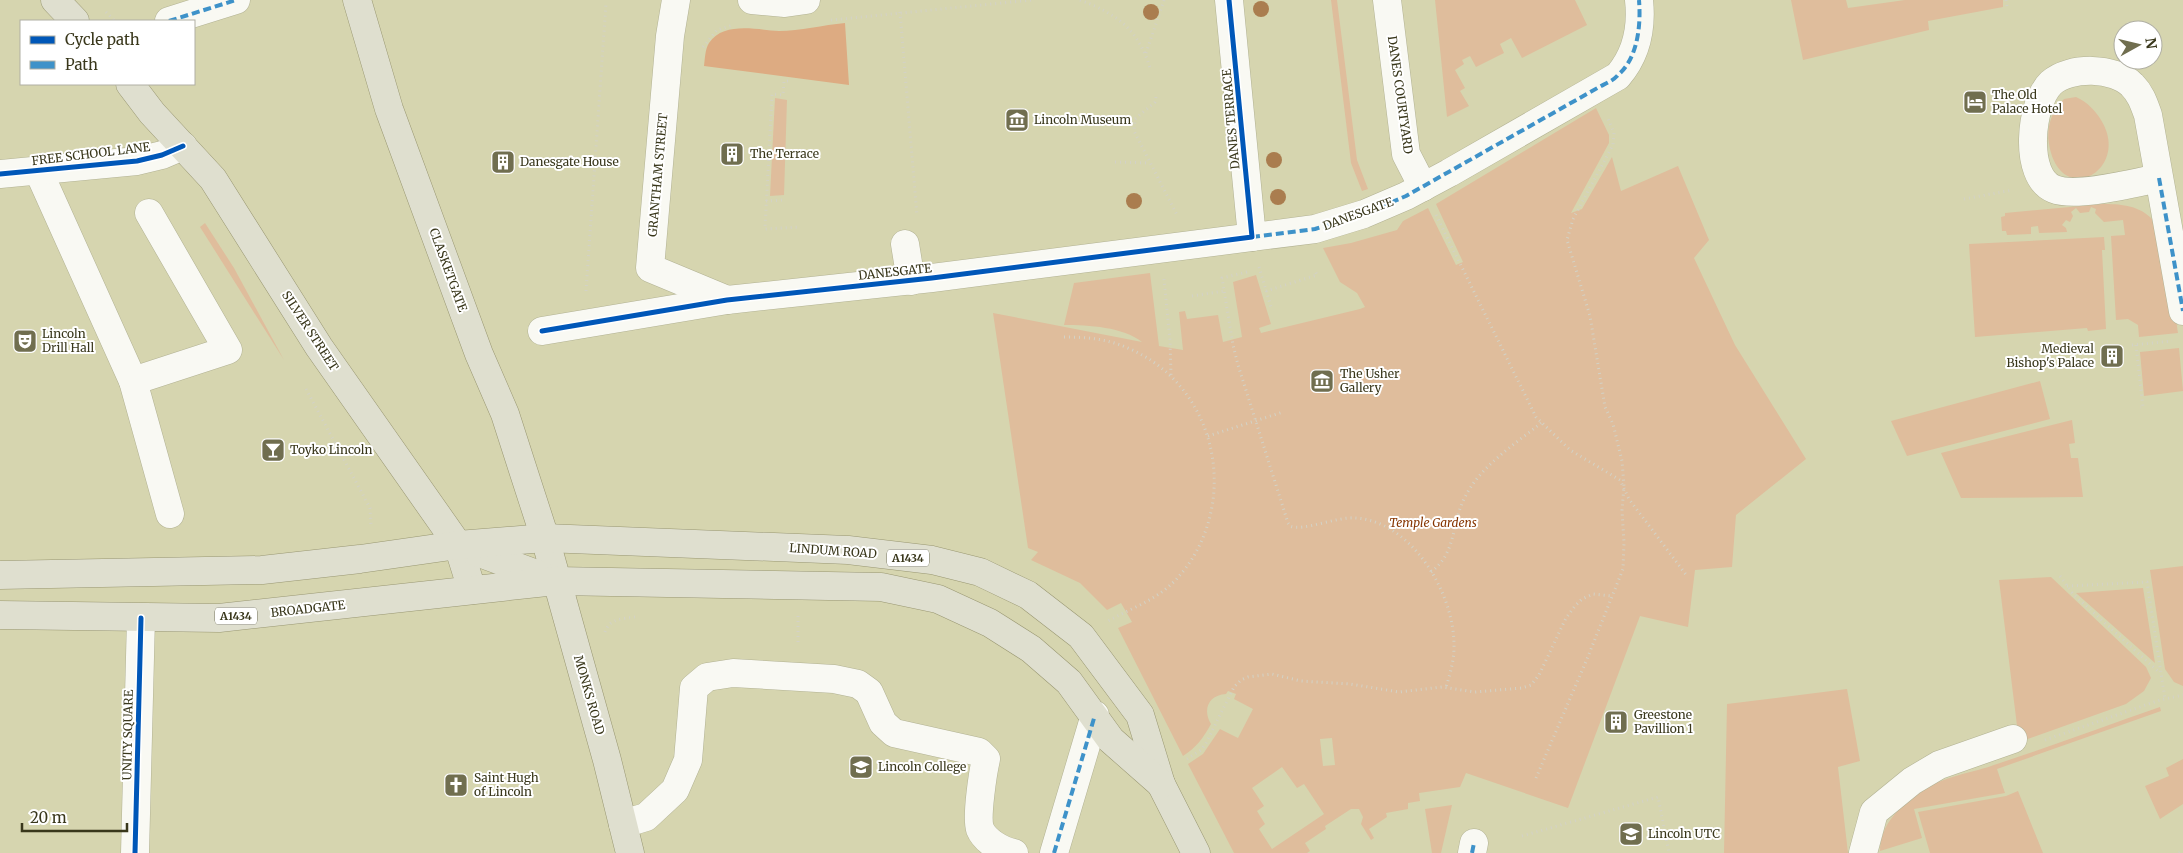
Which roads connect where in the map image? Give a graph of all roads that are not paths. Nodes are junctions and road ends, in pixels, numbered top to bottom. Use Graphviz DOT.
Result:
graph roads {
  1 [pos="55,0"];
  2 [pos="236,0"];
  3 [pos="357,0"];
  4 [pos="676,0"];
  5 [pos="752,0"];
  6 [pos="806,0"];
  7 [pos="1230,0"];
  8 [pos="1387,0"];
  9 [pos="1639,0"];
  10 [pos="74,20"];
  11 [pos="172,20"];
  12 [pos="131,85"];
  13 [pos="183,146"];
  14 [pos="38,170"];
  15 [pos="0,174"];
  16 [pos="2158,178"];
  17 [pos="1423,187"];
  18 [pos="149,213"];
  19 [pos="1252,237"];
  20 [pos="905,244"];
  21 [pos="911,280"];
  22 [pos="727,300"];
  23 [pos="2183,311"];
  24 [pos="542,331"];
  25 [pos="133,381"];
  26 [pos="170,514"];
  27 [pos="545,538"];
  28 [pos="458,544"];
  29 [pos="0,576"];
  30 [pos="556,581"];
  31 [pos="472,590"];
  32 [pos="0,615"];
  33 [pos="140,618"];
  34 [pos="1095,715"];
  35 [pos="2013,739"];
  36 [pos="1159,779"];
  37 [pos="623,824"];
  38 [pos="135,853"];
  39 [pos="630,853"];
  40 [pos="1014,853"];
  41 [pos="1054,853"];
  42 [pos="1196,853"];
  43 [pos="1864,853"];
  1 -- 10 [label="main road"];
  2 -- 11 [label="street"];
  3 -- 27 [label="main road, CLASKETGATE"];
  4 -- 22 [label="street, GRANTHAM STREET"];
  5 -- 6 [label="street"];
  7 -- 19 [label="street, DANES TERRACE"];
  8 -- 17 [label="street, DANES COURTYARD"];
  9 -- 17 [label="street, DANESGATE"];
  12 -- 13 [label="main road, SILVER STREET"];
  13 -- 14 [label="street, FREE SCHOOL LANE"];
  13 -- 28 [label="main road, SILVER STREET"];
  14 -- 15 [label="street, FREE SCHOOL LANE"];
  14 -- 25 [label="street"];
  16 -- 16 [label="street"];
  16 -- 23 [label="street"];
  17 -- 19 [label="street, DANESGATE"];
  18 -- 25 [label="street"];
  19 -- 21 [label="street, DANESGATE"];
  20 -- 21 [label="street"];
  21 -- 22 [label="street, DANESGATE"];
  22 -- 24 [label="street, DANESGATE"];
  25 -- 26 [label="street"];
  27 -- 28 [label="main road, A1434"];
  27 -- 30 [label="main road, MONKS ROAD"];
  27 -- 36 [label="main road, LINDUM ROAD / A1434"];
  28 -- 29 [label="main road, A1434"];
  28 -- 30 [label="main road"];
  28 -- 31 [label="main road, SILVER STREET"];
  30 -- 31 [label="main road, BROADGATE / A1434"];
  30 -- 34 [label="main road, LINDUM ROAD / A1434"];
  30 -- 37 [label="main road, MONKS ROAD"];
  31 -- 33 [label="main road, BROADGATE / A1434"];
  32 -- 33 [label="main road, BROADGATE / A1434"];
  33 -- 38 [label="street, UNITY SQUARE"];
  34 -- 36 [label="main road, LINDUM ROAD / A1434"];
  34 -- 41 [label="street"];
  35 -- 43 [label="street"];
  36 -- 42 [label="main road, LINDUM ROAD / A1434"];
  37 -- 39 [label="main road, MONKS ROAD"];
  37 -- 40 [label="street"];
}
